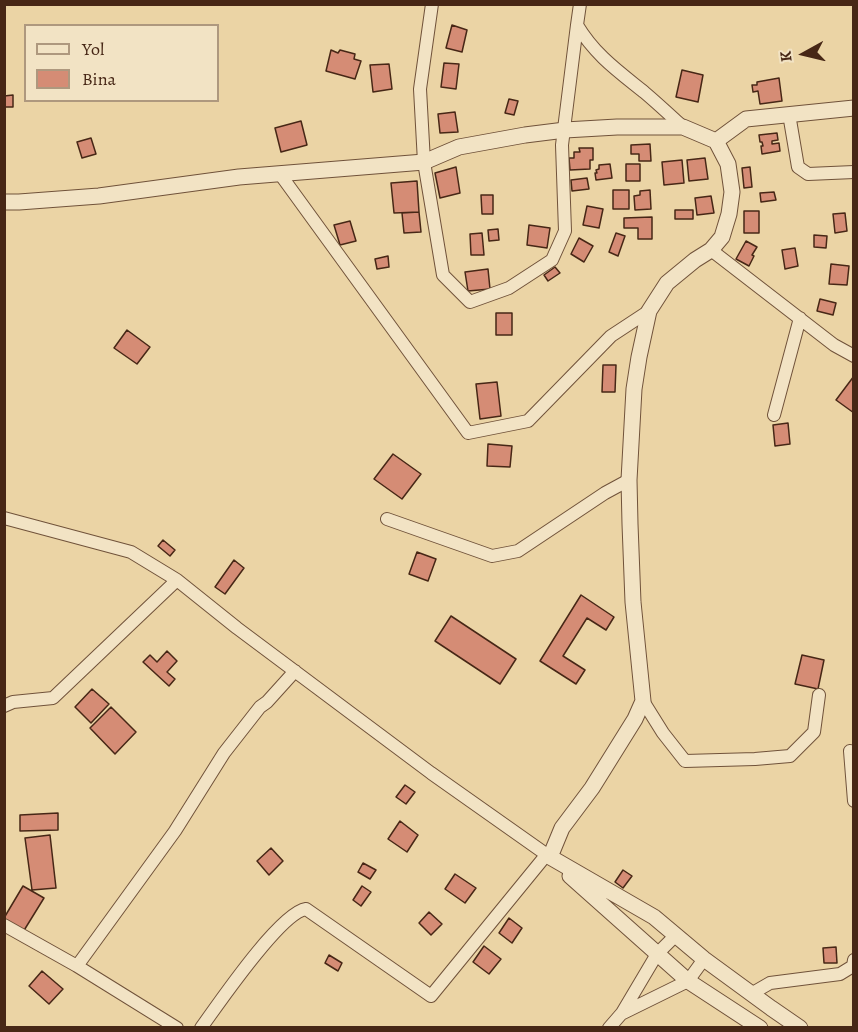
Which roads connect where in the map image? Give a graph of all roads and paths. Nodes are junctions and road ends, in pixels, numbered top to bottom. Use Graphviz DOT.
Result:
graph roads {
  1 [pos="432,4"];
  2 [pos="580,4"];
  3 [pos="577,25"];
  4 [pos="854,108"];
  5 [pos="789,114"];
  6 [pos="683,127"];
  7 [pos="565,130"];
  8 [pos="716,141"];
  9 [pos="424,162"];
  10 [pos="854,172"];
  11 [pos="280,174"];
  12 [pos="4,202"];
  13 [pos="711,250"];
  14 [pos="649,311"];
  15 [pos="800,318"];
  16 [pos="854,356"];
  17 [pos="774,415"];
  18 [pos="629,480"];
  19 [pos="4,518"];
  20 [pos="387,519"];
  21 [pos="177,580"];
  22 [pos="295,671"];
  23 [pos="819,695"];
  24 [pos="643,701"];
  25 [pos="4,706"];
  26 [pos="850,751"];
  27 [pos="854,801"];
  28 [pos="549,856"];
  29 [pos="4,925"];
  30 [pos="676,935"];
  31 [pos="657,954"];
  32 [pos="704,959"];
  33 [pos="854,960"];
  34 [pos="77,966"];
  35 [pos="688,981"];
  36 [pos="751,994"];
  37 [pos="622,1013"];
  38 [pos="177,1028"];
  39 [pos="201,1028"];
  40 [pos="609,1028"];
  41 [pos="760,1028"];
  42 [pos="800,1028"];
  1 -- 9 [label="street"];
  2 -- 3 [label="street"];
  3 -- 6 [label="street"];
  3 -- 7 [label="street"];
  4 -- 5 [label="street"];
  5 -- 8 [label="street"];
  5 -- 10 [label="street"];
  6 -- 7 [label="street"];
  6 -- 8 [label="street"];
  7 -- 9 [label="street"];
  7 -- 9 [label="street"];
  8 -- 13 [label="street"];
  9 -- 11 [label="street"];
  11 -- 12 [label="street"];
  11 -- 14 [label="street"];
  13 -- 14 [label="street"];
  13 -- 15 [label="street"];
  14 -- 18 [label="street"];
  15 -- 16 [label="street"];
  15 -- 17 [label="street"];
  18 -- 20 [label="street"];
  18 -- 24 [label="street"];
  19 -- 21 [label="street"];
  21 -- 22 [label="street"];
  21 -- 25 [label="street"];
  22 -- 28 [label="street"];
  22 -- 34 [label="street"];
  23 -- 24 [label="street"];
  24 -- 28 [label="street"];
  26 -- 27 [label="street"];
  28 -- 30 [label="street"];
  28 -- 31 [label="street"];
  28 -- 39 [label="street"];
  29 -- 34 [label="street"];
  30 -- 31 [label="street"];
  30 -- 32 [label="street"];
  31 -- 35 [label="street"];
  31 -- 37 [label="street"];
  32 -- 35 [label="street"];
  32 -- 36 [label="street"];
  33 -- 36 [label="street"];
  34 -- 38 [label="street"];
  35 -- 37 [label="street"];
  35 -- 41 [label="street"];
  36 -- 42 [label="street"];
  37 -- 40 [label="street"];
}
